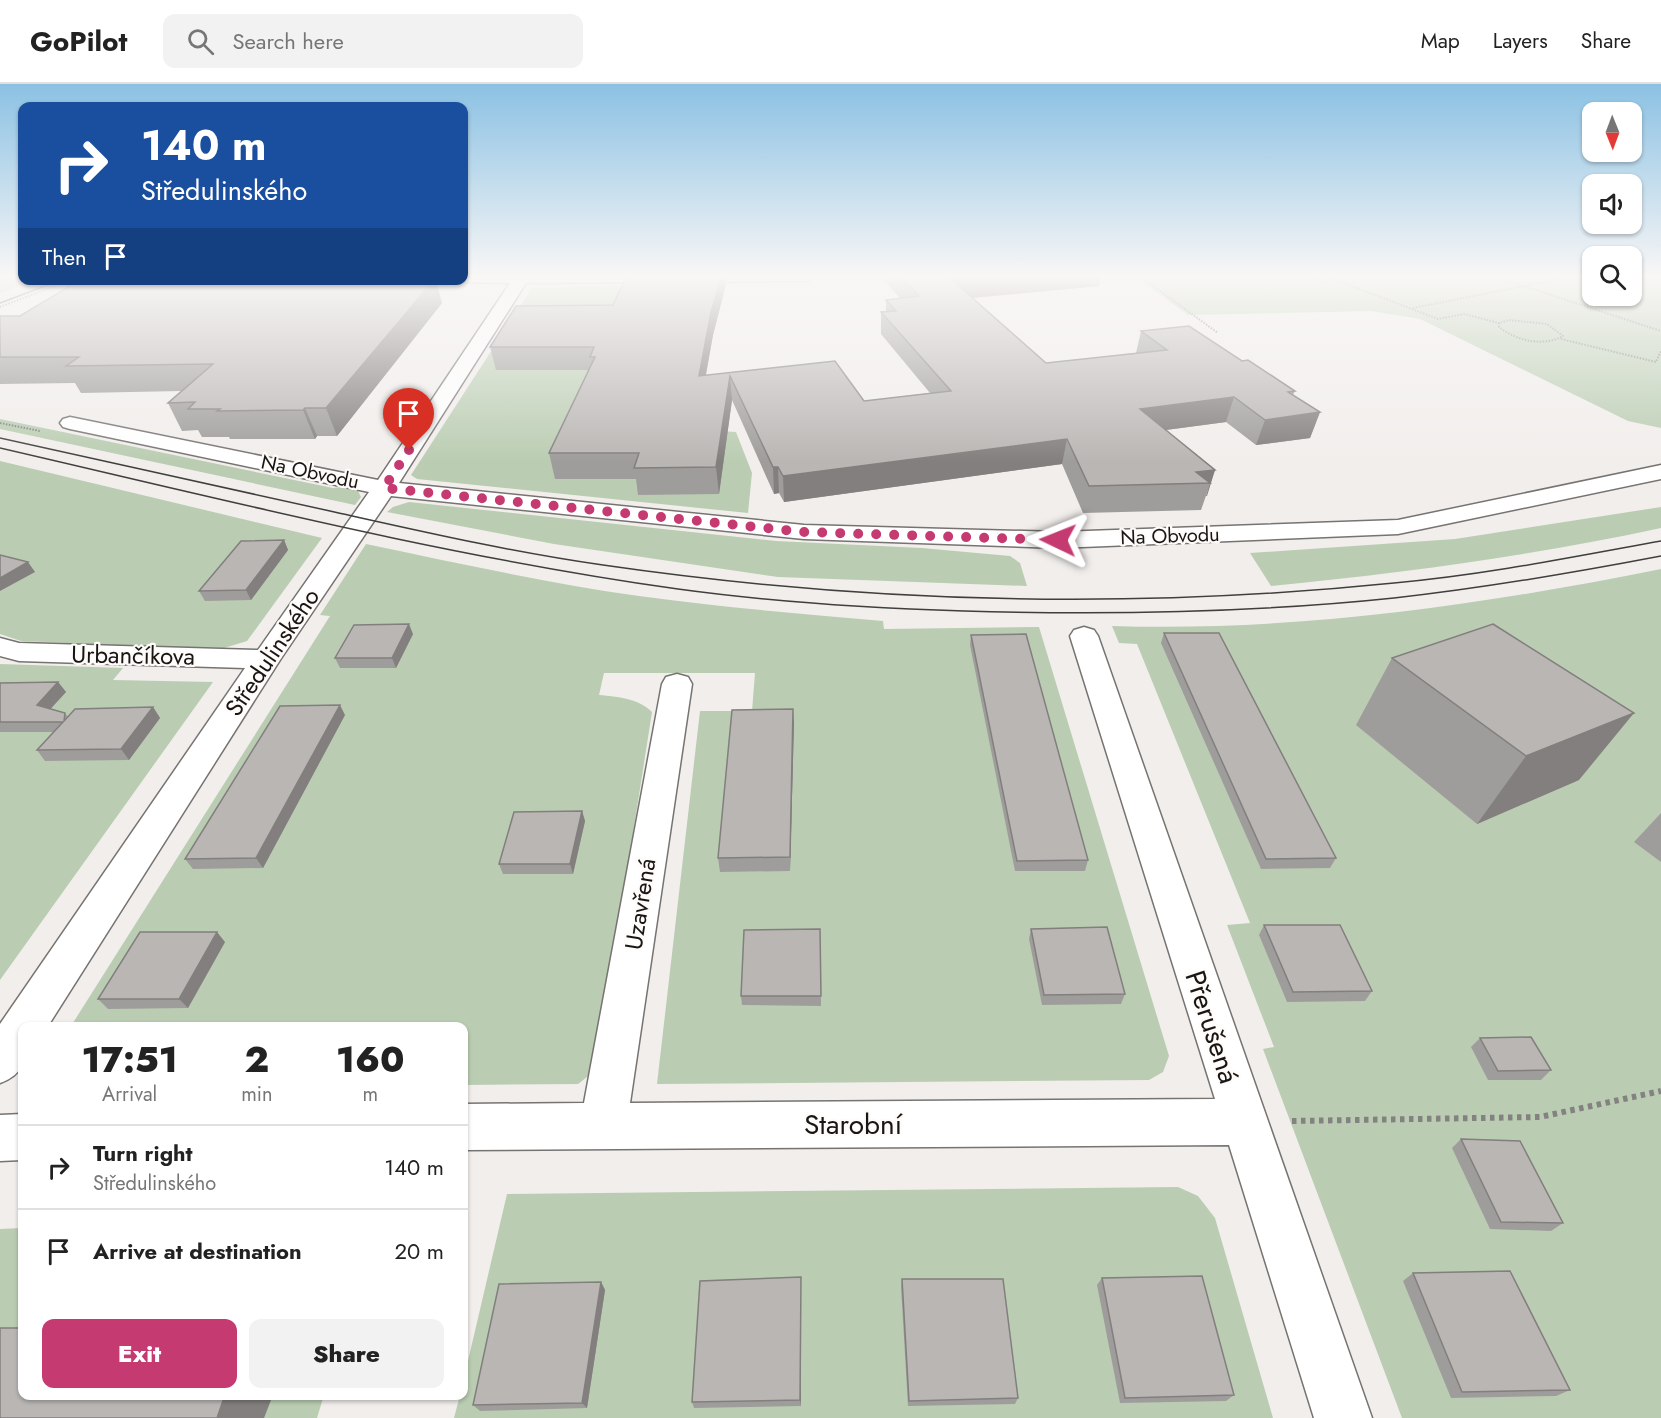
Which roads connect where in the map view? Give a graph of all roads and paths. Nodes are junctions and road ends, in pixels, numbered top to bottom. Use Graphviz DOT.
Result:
graph roads {
  1 [pos="483,337"];
  2 [pos="1518,337"];
  3 [pos="1561,339"];
  4 [pos="1661,351"];
  5 [pos="70,423"];
  6 [pos="1661,472"];
  7 [pos="384,488"];
  8 [pos="1084,636"];
  9 [pos="0,647"];
  10 [pos="266,658"];
  11 [pos="677,684"];
  12 [pos="26,1022"];
  13 [pos="18,1035"];
  14 [pos="0,1062"];
  15 [pos="1661,1091"];
  16 [pos="1243,1122"];
  17 [pos="603,1125"];
  18 [pos="468,1127"];
  19 [pos="18,1137"];
  20 [pos="0,1138"];
  21 [pos="1343,1418"];
  1 -- 7 [label="street, Středulinského"];
  2 -- 3 [label="path"];
  3 -- 4 [label="path"];
  5 -- 7 [label="street, Na Obvodu"];
  6 -- 7 [label="street, Na Obvodu"];
  7 -- 10 [label="street, Středulinského"];
  8 -- 16 [label="street, Přerušená"];
  9 -- 10 [label="street, Urbančíkova"];
  10 -- 12 [label="street, Středulinského"];
  11 -- 17 [label="street, Uzavřená"];
  13 -- 14 [label="street, Středulinského"];
  15 -- 16 [label="path"];
  16 -- 17 [label="street, Starobní"];
  16 -- 21 [label="street, Přerušená"];
  17 -- 18 [label="street, Starobní"];
  19 -- 20 [label="street"];
}
